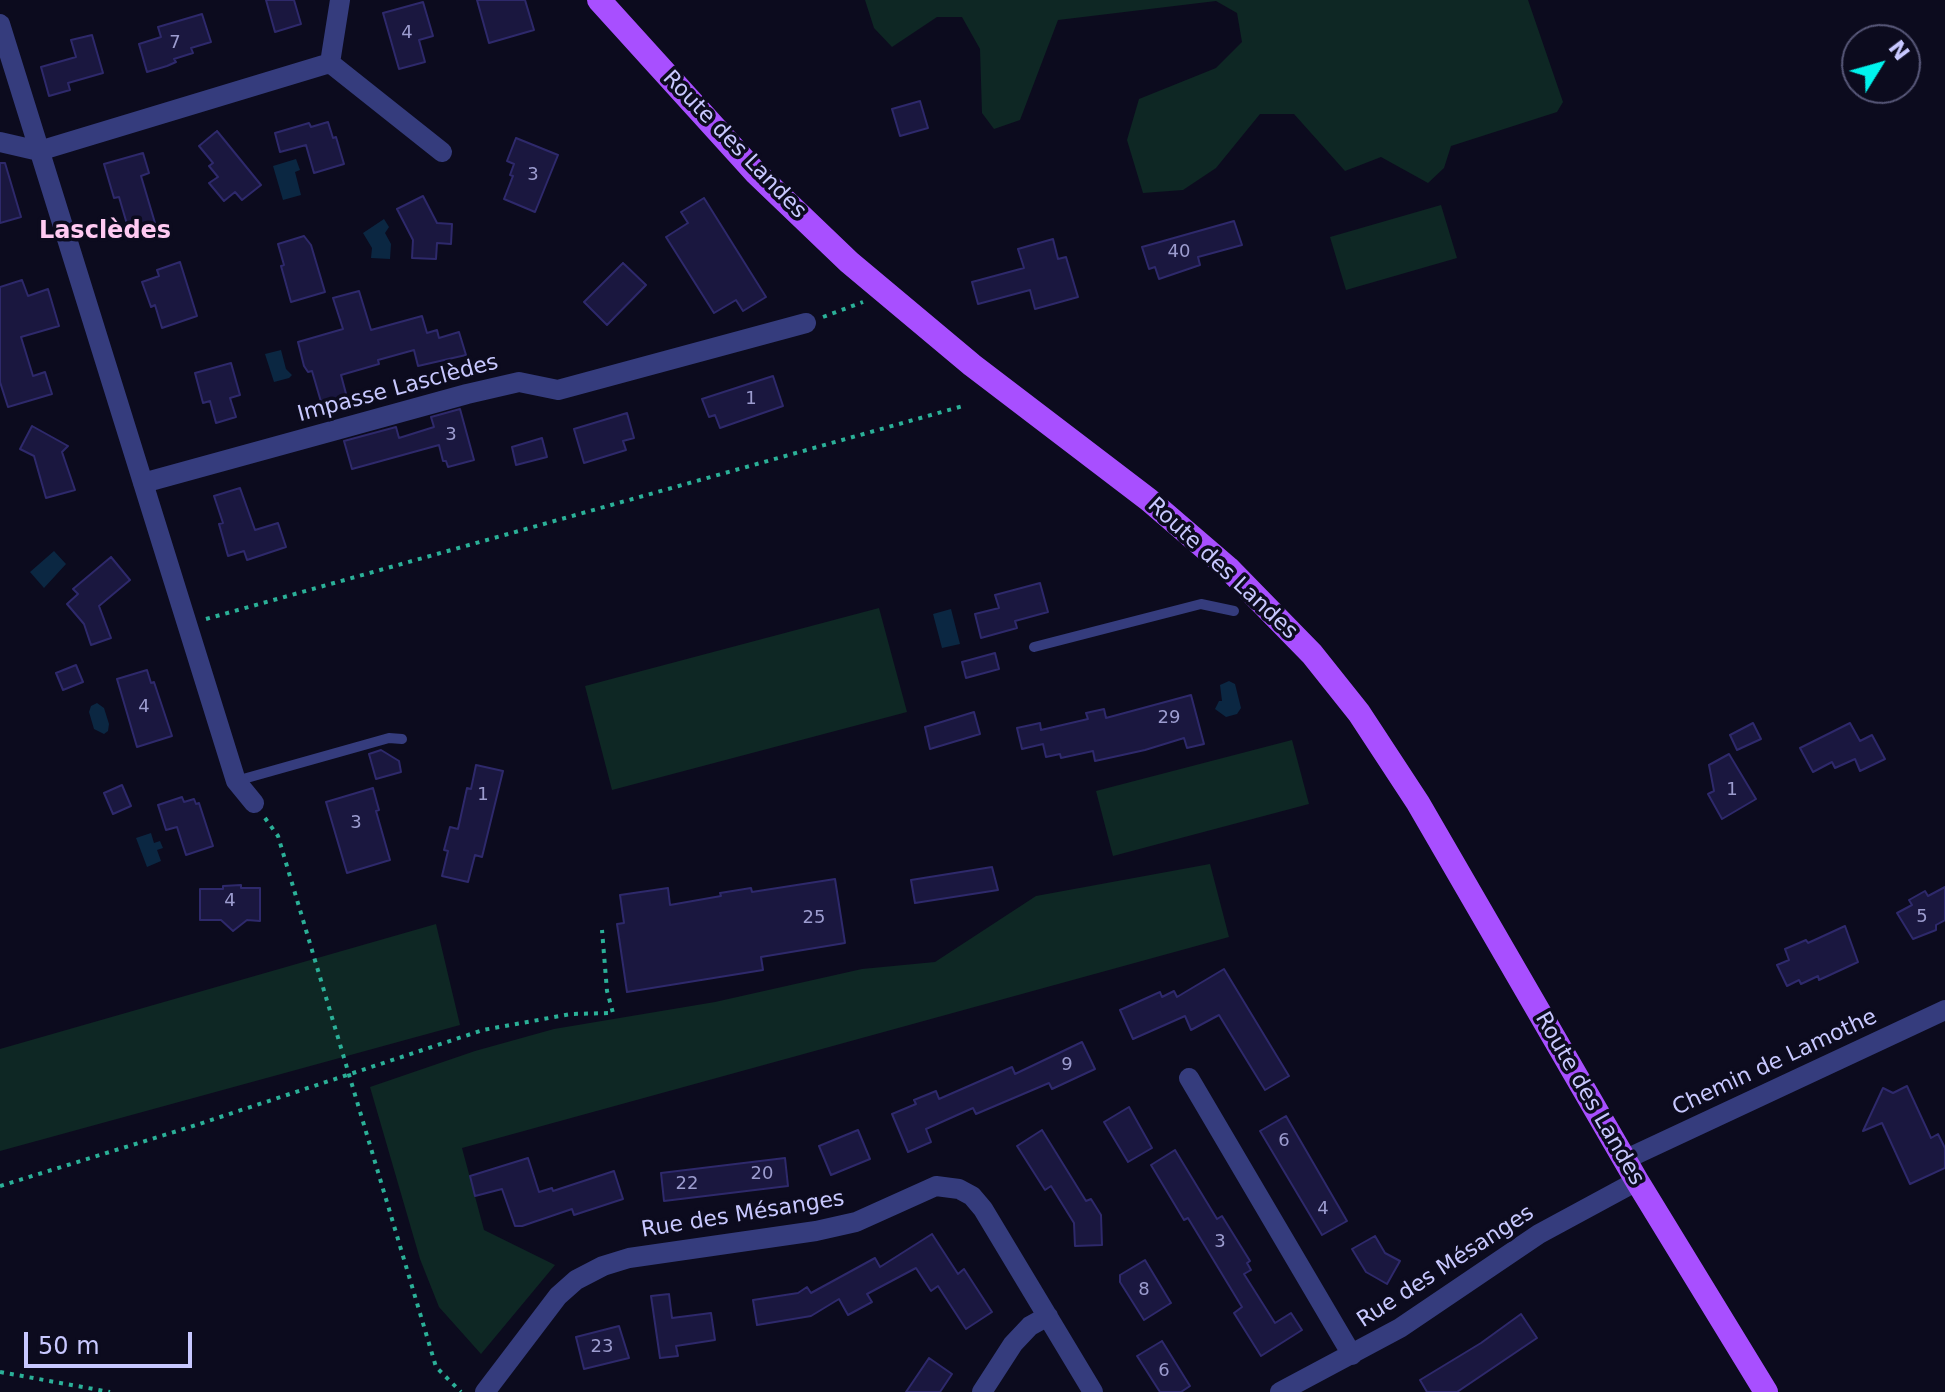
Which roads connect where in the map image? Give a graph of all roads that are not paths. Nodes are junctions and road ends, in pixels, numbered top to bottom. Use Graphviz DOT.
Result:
graph roads {
  1 [pos="340,0"];
  2 [pos="599,0"];
  3 [pos="0,24"];
  4 [pos="330,63"];
  5 [pos="0,142"];
  6 [pos="39,151"];
  7 [pos="442,152"];
  8 [pos="806,323"];
  9 [pos="143,483"];
  10 [pos="1234,611"];
  11 [pos="1034,647"];
  12 [pos="402,739"];
  13 [pos="236,781"];
  14 [pos="254,803"];
  15 [pos="1945,1010"];
  16 [pos="1189,1078"];
  17 [pos="1630,1170"];
  18 [pos="1048,1316"];
  19 [pos="1352,1355"];
  20 [pos="485,1392"];
  21 [pos="982,1392"];
  22 [pos="1093,1392"];
  23 [pos="1280,1392"];
  24 [pos="1766,1392"];
  1 -- 4 [label="street"];
  2 -- 17 [label="main road, Route des Landes"];
  3 -- 6 [label="street"];
  4 -- 6 [label="street"];
  4 -- 7 [label="street"];
  5 -- 6 [label="street"];
  6 -- 9 [label="street"];
  8 -- 9 [label="street, Impasse Lasclèdes"];
  9 -- 13 [label="street"];
  10 -- 11 [label="lane"];
  12 -- 13 [label="lane"];
  13 -- 14 [label="street"];
  15 -- 17 [label="street, Chemin de Lamothe"];
  16 -- 19 [label="street"];
  17 -- 19 [label="street, Rue des Mésanges"];
  17 -- 24 [label="main road, Route des Landes"];
  18 -- 20 [label="street, Rue des Mésanges"];
  18 -- 21 [label="street"];
  18 -- 22 [label="street, Rue des Mésanges"];
  19 -- 23 [label="street, Rue des Mésanges"];
}
